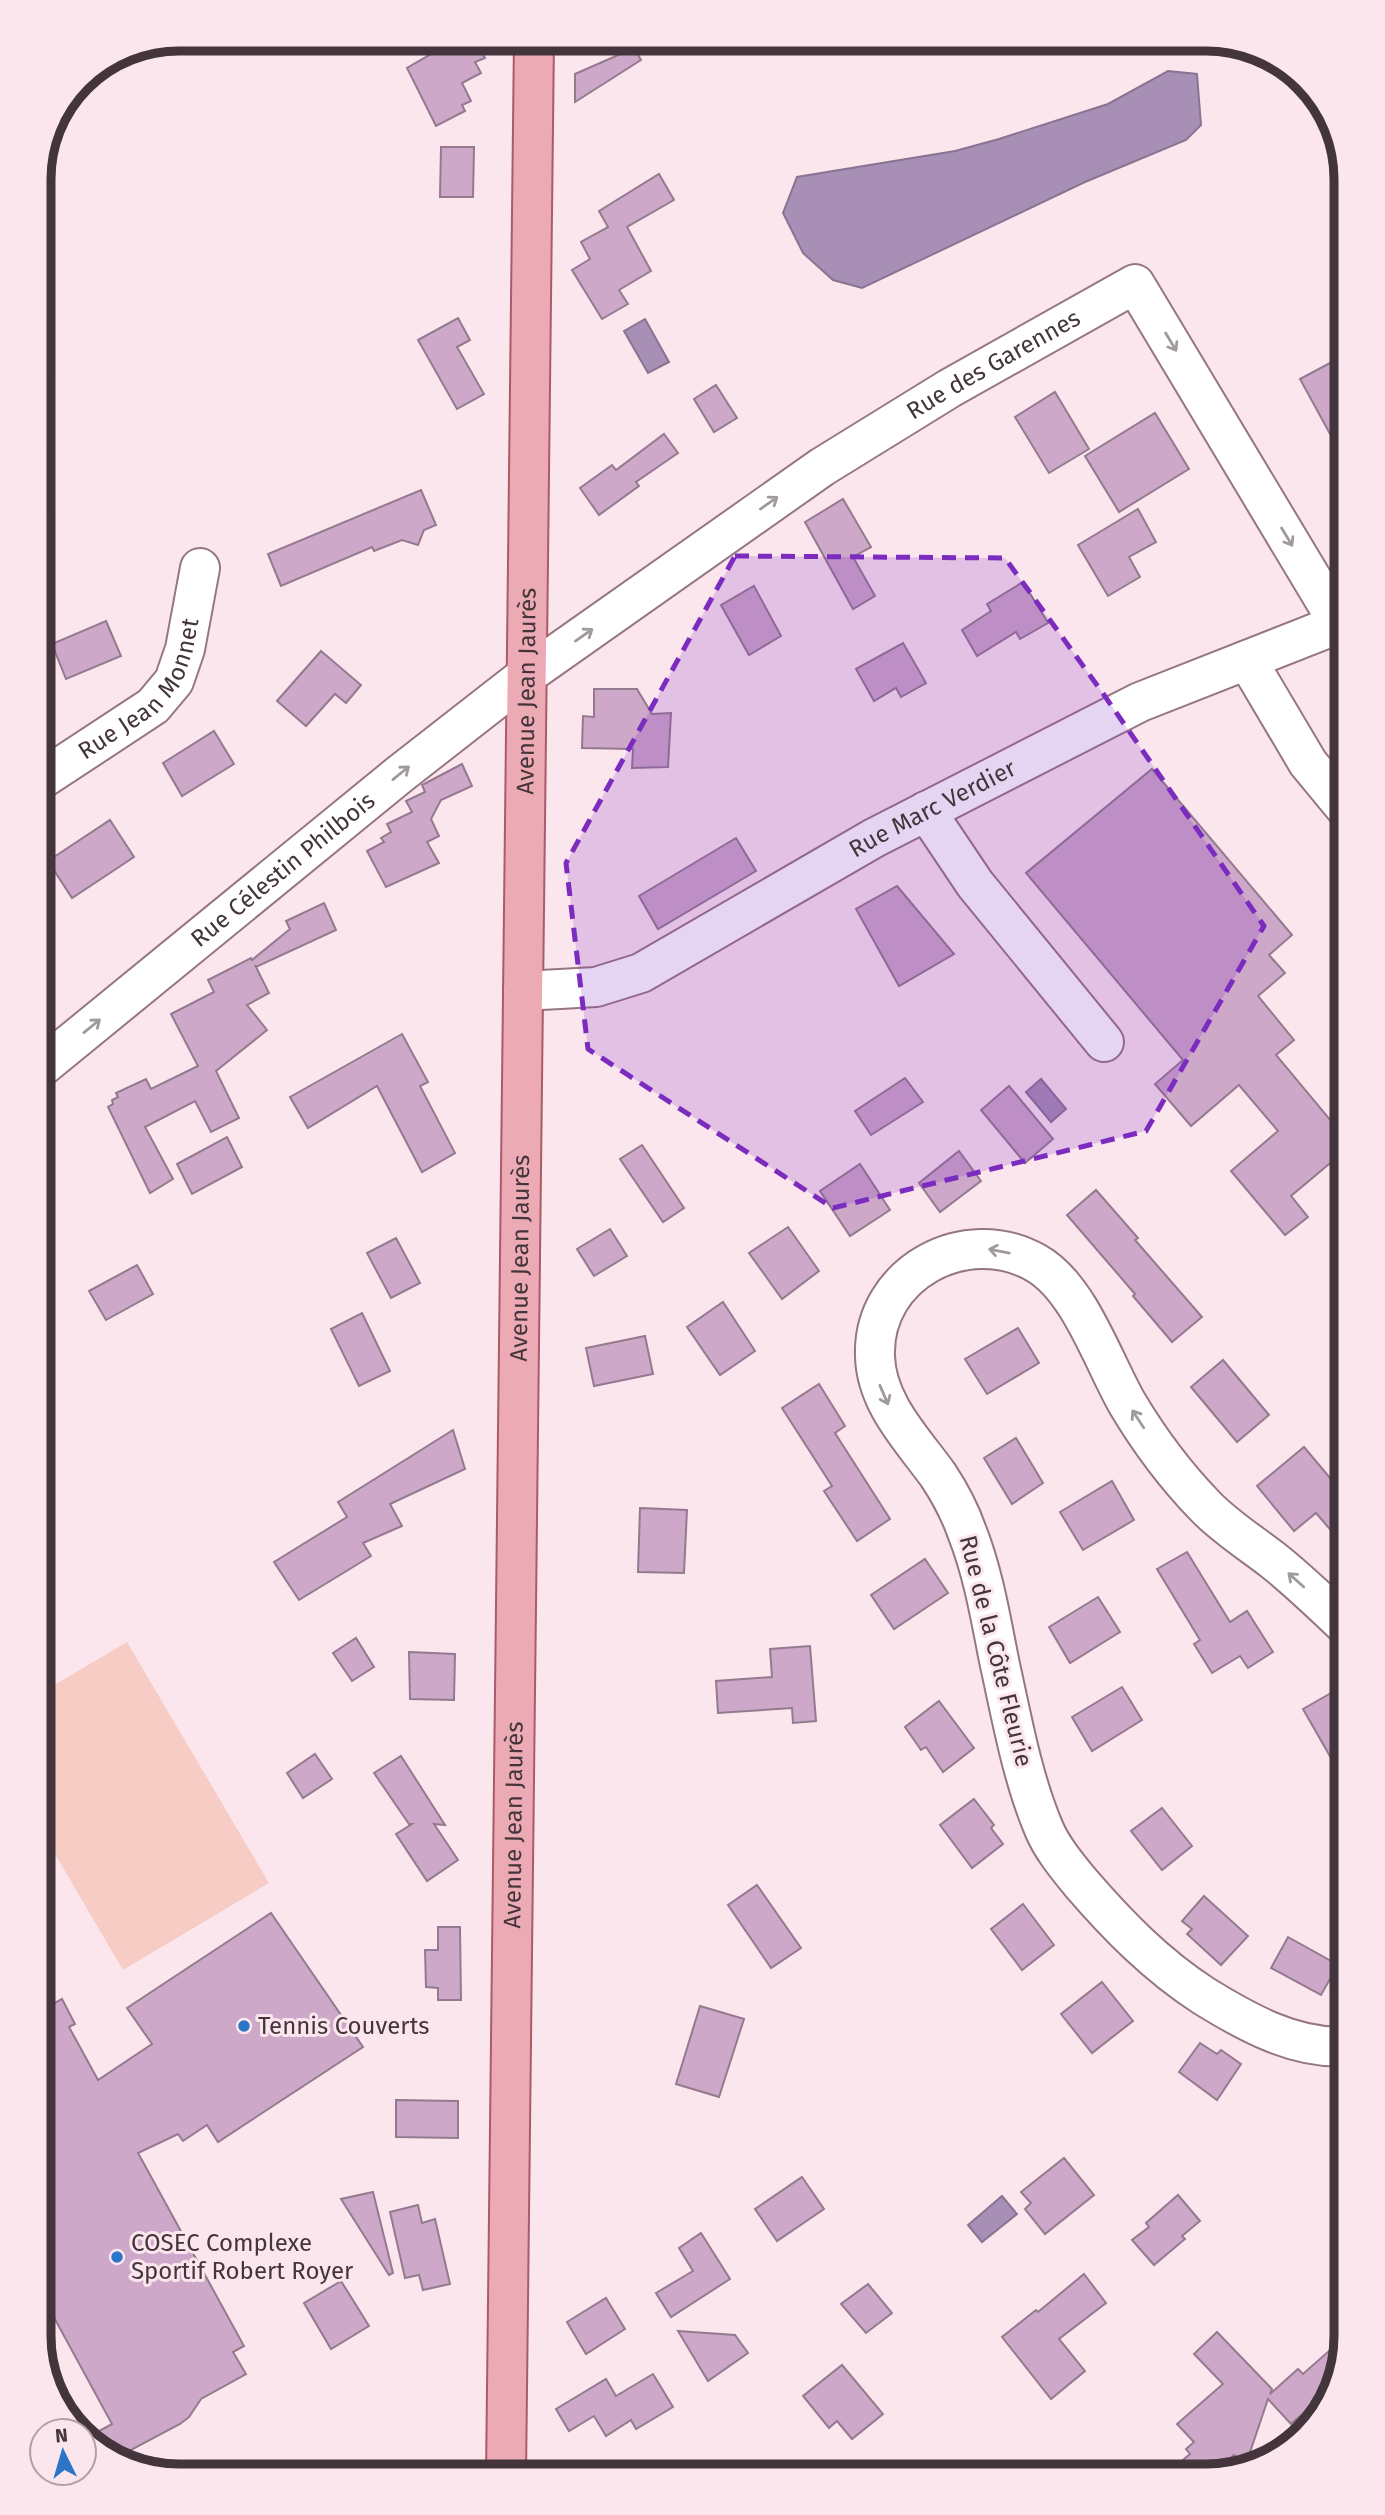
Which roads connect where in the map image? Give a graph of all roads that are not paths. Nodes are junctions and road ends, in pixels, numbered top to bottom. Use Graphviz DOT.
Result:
graph roads {
  1 [pos="534,51"];
  2 [pos="200,568"];
  3 [pos="1334,608"];
  4 [pos="1334,626"];
  5 [pos="1247,660"];
  6 [pos="528,674"];
  7 [pos="51,773"];
  8 [pos="1334,794"];
  9 [pos="926,811"];
  10 [pos="523,991"];
  11 [pos="1104,1042"];
  12 [pos="51,1059"];
  13 [pos="1334,1615"];
  14 [pos="1334,2045"];
  15 [pos="506,2464"];
  1 -- 6 [label="main road, Avenue Jean Jaurès"];
  2 -- 7 [label="street, Rue Jean Monnet"];
  6 -- 3 [label="street, Rue des Garennes, one-way"];
  4 -- 5 [label="street, Rue Marc Verdier"];
  5 -- 8 [label="street"];
  5 -- 9 [label="street, Rue Marc Verdier"];
  6 -- 10 [label="main road, Avenue Jean Jaurès"];
  12 -- 6 [label="street, Rue Célestin Philbois, one-way"];
  9 -- 10 [label="street, Rue Marc Verdier"];
  9 -- 11 [label="street"];
  10 -- 15 [label="main road, Avenue Jean Jaurès"];
  13 -- 14 [label="street, Rue de la Côte Fleurie, one-way"];
}
